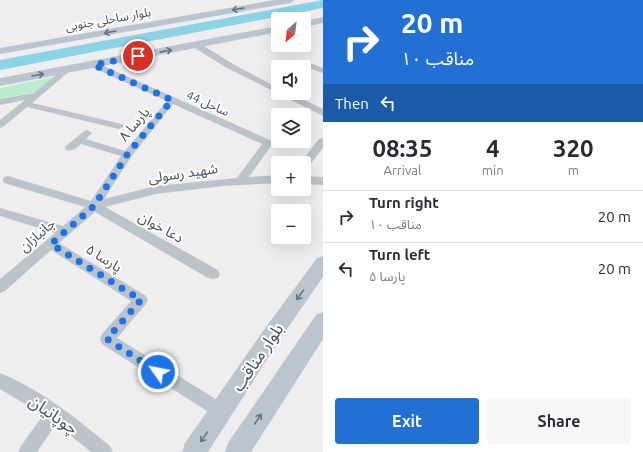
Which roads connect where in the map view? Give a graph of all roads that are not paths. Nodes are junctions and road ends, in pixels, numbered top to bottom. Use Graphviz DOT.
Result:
graph roads {
  1 [pos="290,0"];
  2 [pos="323,20"];
  3 [pos="311,23"];
  4 [pos="271,30"];
  5 [pos="196,45"];
  6 [pos="0,51"];
  7 [pos="94,65"];
  8 [pos="311,66"];
  9 [pos="67,70"];
  10 [pos="323,71"];
  11 [pos="0,82"];
  12 [pos="271,87"];
  13 [pos="37,95"];
  14 [pos="172,100"];
  15 [pos="297,100"];
  16 [pos="0,102"];
  17 [pos="25,104"];
  18 [pos="323,113"];
  19 [pos="0,125"];
  20 [pos="119,126"];
  21 [pos="323,142"];
  22 [pos="70,148"];
  23 [pos="127,155"];
  24 [pos="311,157"];
  25 [pos="271,179"];
  26 [pos="8,180"];
  27 [pos="241,180"];
  28 [pos="311,180"];
  29 [pos="323,181"];
  30 [pos="94,206"];
  31 [pos="0,212"];
  32 [pos="65,231"];
  33 [pos="51,244"];
  34 [pos="323,263"];
  35 [pos="213,274"];
  36 [pos="0,287"];
  37 [pos="323,321"];
  38 [pos="0,381"];
  39 [pos="55,412"];
  40 [pos="221,412"];
  41 [pos="27,452"];
  42 [pos="104,452"];
  43 [pos="194,452"];
  44 [pos="237,452"];
  1 -- 6 [label="main road, بلوار ساحلی جنوبی, one-way"];
  2 -- 3 [label="main road"];
  4 -- 5 [label="main road"];
  7 -- 5 [label="main road, one-way"];
  5 -- 12 [label="street"];
  7 -- 9 [label="main road"];
  7 -- 14 [label="street, ساحل 44"];
  8 -- 10 [label="street"];
  11 -- 9 [label="main road, one-way"];
  9 -- 13 [label="street"];
  13 -- 16 [label="street"];
  13 -- 17 [label="street"];
  14 -- 23 [label="street, پارسا ۸"];
  14 -- 27 [label="street, ساحل 44"];
  15 -- 18 [label="street"];
  17 -- 19 [label="street"];
  17 -- 20 [label="street"];
  21 -- 24 [label="street"];
  22 -- 23 [label="street"];
  23 -- 30 [label="street, پارسا ۸"];
  25 -- 27 [label="street, شهید رسولی"];
  26 -- 30 [label="street, دعا خوان"];
  27 -- 30 [label="street, شهید رسولی"];
  28 -- 29 [label="street"];
  30 -- 32 [label="street, جانبازان"];
  30 -- 35 [label="street, دعا خوان"];
  31 -- 32 [label="street"];
  32 -- 33 [label="street, جانبازان"];
  33 -- 36 [label="street, جانبازان"];
  33 -- 40 [label="street, پارسا ۵"];
  34 -- 40 [label="main road, بلوار مناقب, one-way"];
  44 -- 37 [label="main road, one-way"];
  38 -- 39 [label="street, چوپانیان"];
  39 -- 41 [label="street"];
  39 -- 42 [label="street, چوپانیان"];
  40 -- 43 [label="main road, بلوار مناقب, one-way"];
}
